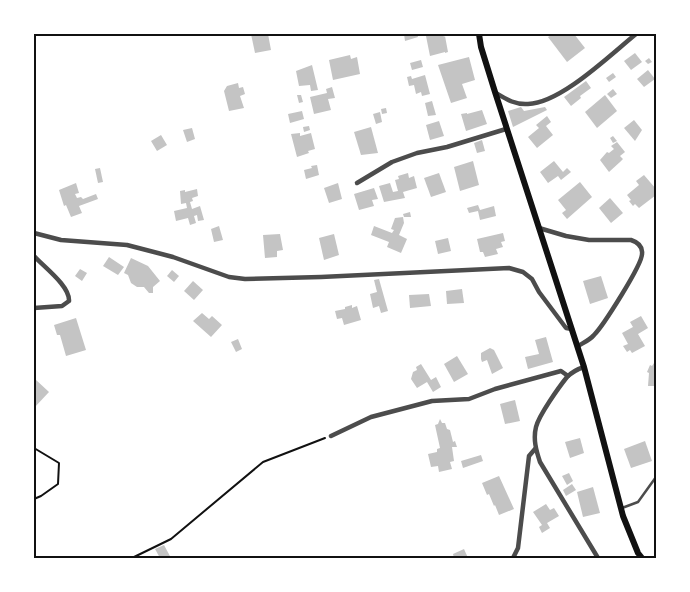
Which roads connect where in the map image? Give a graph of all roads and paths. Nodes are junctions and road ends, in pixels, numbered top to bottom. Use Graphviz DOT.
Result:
graph roads {
  1 [pos="479,34"];
  2 [pos="636,34"];
  3 [pos="494,92"];
  4 [pos="506,129"];
  5 [pos="356,183"];
  6 [pos="539,228"];
  7 [pos="34,234"];
  8 [pos="34,256"];
  9 [pos="34,308"];
  10 [pos="572,328"];
  11 [pos="578,346"];
  12 [pos="584,367"];
  13 [pos="568,376"];
  14 [pos="331,436"];
  15 [pos="34,448"];
  16 [pos="535,450"];
  17 [pos="656,476"];
  18 [pos="34,498"];
  19 [pos="621,509"];
  20 [pos="132,558"];
  21 [pos="513,558"];
  22 [pos="598,558"];
  23 [pos="642,558"];
  1 -- 3 [label="main road"];
  2 -- 3 [label="street"];
  3 -- 4 [label="main road"];
  4 -- 5 [label="street"];
  4 -- 6 [label="main road"];
  6 -- 10 [label="main road"];
  6 -- 11 [label="street"];
  7 -- 10 [label="street"];
  8 -- 9 [label="street"];
  10 -- 11 [label="main road"];
  11 -- 12 [label="main road"];
  12 -- 13 [label="street"];
  12 -- 19 [label="main road"];
  13 -- 14 [label="street"];
  13 -- 16 [label="street"];
  14 -- 20 [label="path"];
  15 -- 18 [label="path"];
  16 -- 21 [label="street"];
  16 -- 22 [label="street"];
  17 -- 19 [label="lane"];
  19 -- 23 [label="main road"];
}
